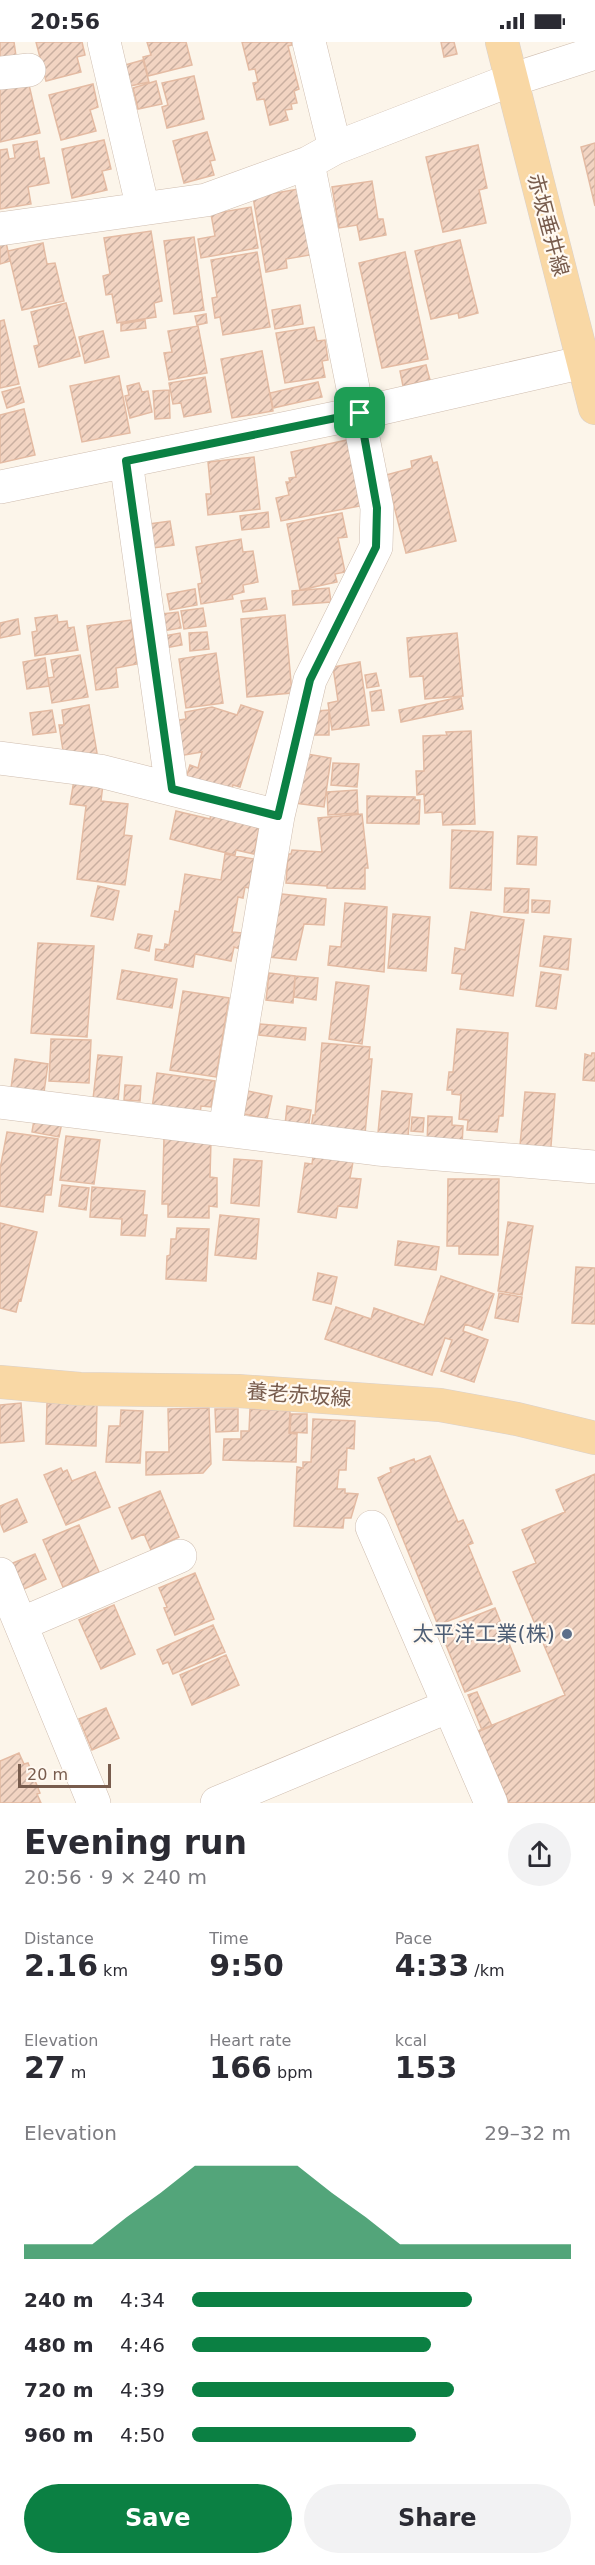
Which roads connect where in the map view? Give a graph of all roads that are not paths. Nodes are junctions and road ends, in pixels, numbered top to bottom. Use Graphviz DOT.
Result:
graph roads {
  1 [pos="104,42"];
  2 [pos="309,42"];
  3 [pos="502,42"];
  4 [pos="595,53"];
  5 [pos="511,80"];
  6 [pos="321,155"];
  7 [pos="143,209"];
  8 [pos="0,229"];
  9 [pos="584,362"];
  10 [pos="595,408"];
  11 [pos="360,413"];
  12 [pos="126,461"];
  13 [pos="0,487"];
  14 [pos="0,758"];
  15 [pos="172,789"];
  16 [pos="278,816"];
  17 [pos="0,1102"];
  18 [pos="225,1129"];
  19 [pos="595,1167"];
  20 [pos="0,1382"];
  21 [pos="595,1438"];
  22 [pos="372,1527"];
  23 [pos="180,1556"];
  24 [pos="0,1574"];
  25 [pos="21,1624"];
  26 [pos="449,1706"];
  27 [pos="94,1803"];
  28 [pos="217,1803"];
  29 [pos="491,1803"];
  1 -- 7 [label="street"];
  2 -- 6 [label="street"];
  3 -- 5 [label="main road, 赤坂垂井線"];
  4 -- 5 [label="street"];
  5 -- 6 [label="street"];
  5 -- 9 [label="main road, 赤坂垂井線"];
  6 -- 7 [label="street"];
  6 -- 11 [label="street"];
  7 -- 8 [label="street"];
  9 -- 10 [label="main road, 赤坂垂井線"];
  9 -- 11 [label="street"];
  11 -- 12 [label="street"];
  11 -- 16 [label="street"];
  12 -- 13 [label="street"];
  12 -- 15 [label="street"];
  14 -- 15 [label="street"];
  15 -- 16 [label="street"];
  16 -- 18 [label="street"];
  17 -- 18 [label="street"];
  18 -- 19 [label="street"];
  20 -- 21 [label="main road, 養老赤坂線"];
  22 -- 26 [label="street"];
  23 -- 25 [label="street"];
  24 -- 25 [label="street"];
  25 -- 27 [label="street"];
  26 -- 28 [label="street"];
  26 -- 29 [label="street"];
}
